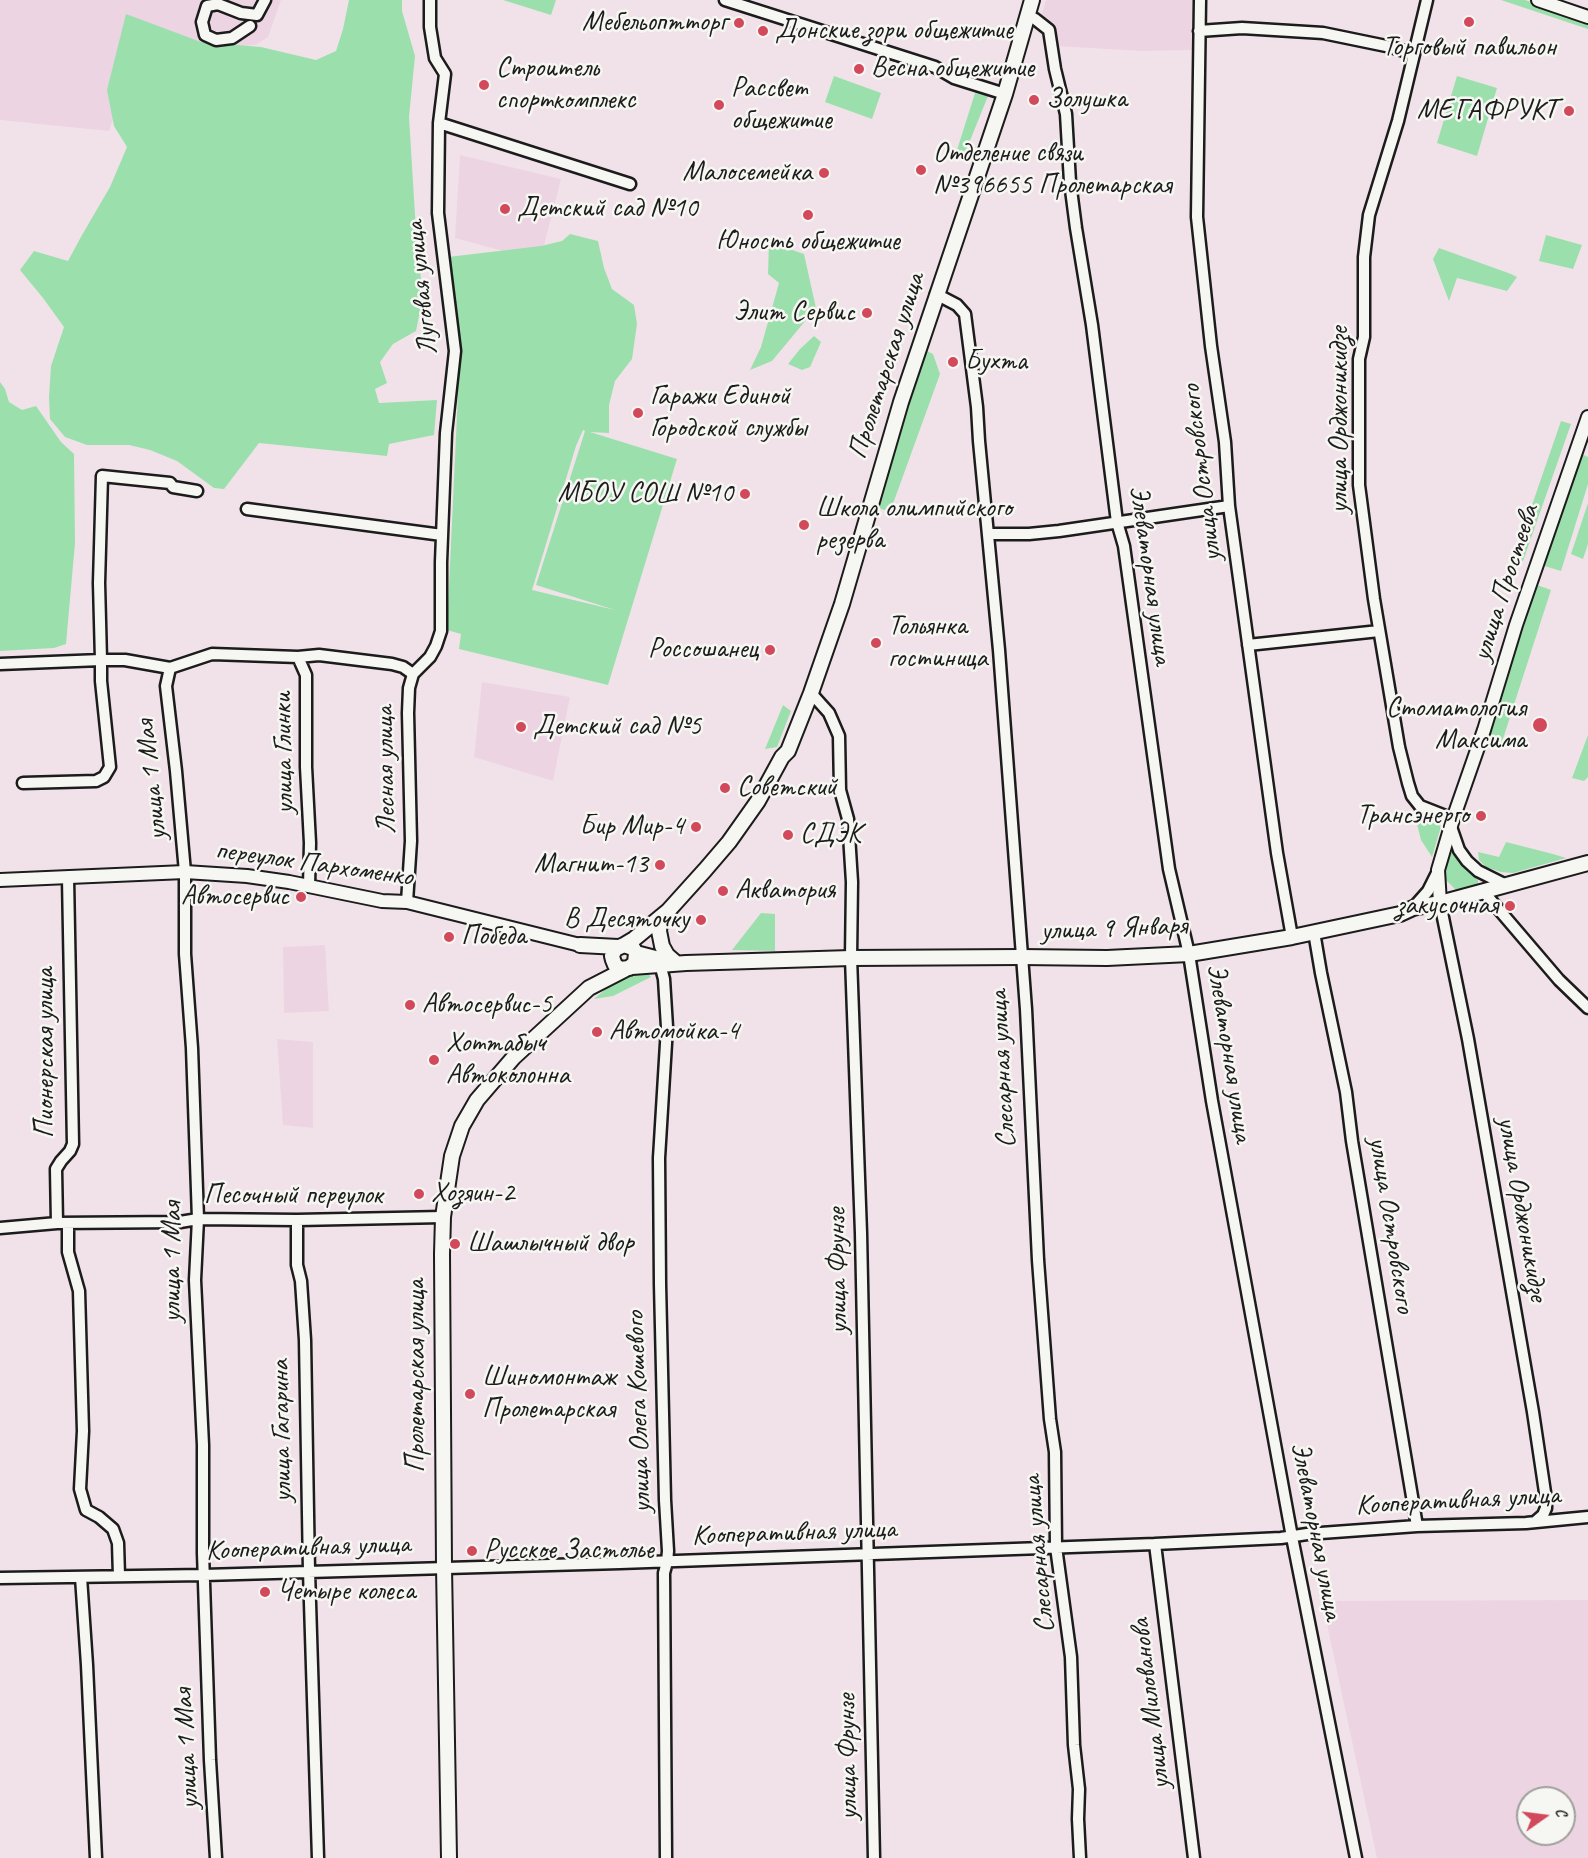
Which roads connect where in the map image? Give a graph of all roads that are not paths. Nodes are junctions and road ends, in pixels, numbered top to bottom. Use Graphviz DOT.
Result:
graph roads {
  1 [pos="265,0"];
  2 [pos="430,0"];
  3 [pos="726,0"];
  4 [pos="1032,0"];
  5 [pos="1200,0"];
  6 [pos="1427,0"];
  7 [pos="1538,0"];
  8 [pos="1027,15"];
  9 [pos="1588,16"];
  10 [pos="250,26"];
  11 [pos="1199,31"];
  12 [pos="1414,54"];
  13 [pos="1005,94"];
  14 [pos="439,123"];
  15 [pos="630,184"];
  16 [pos="936,294"];
  17 [pos="1588,417"];
  18 [pos="197,491"];
  19 [pos="1228,506"];
  20 [pos="247,509"];
  21 [pos="1117,522"];
  22 [pos="988,534"];
  23 [pos="442,535"];
  24 [pos="1379,631"];
  25 [pos="1248,645"];
  26 [pos="298,657"];
  27 [pos="100,660"];
  28 [pos="0,664"];
  29 [pos="170,668"];
  30 [pos="413,674"];
  31 [pos="811,693"];
  32 [pos="23,783"];
  33 [pos="1452,823"];
  34 [pos="1588,863"];
  35 [pos="1438,870"];
  36 [pos="185,872"];
  37 [pos="68,878"];
  38 [pos="0,880"];
  39 [pos="1506,885"];
  40 [pos="309,886"];
  41 [pos="1483,891"];
  42 [pos="407,902"];
  43 [pos="1440,903"];
  44 [pos="1413,908"];
  45 [pos="664,917"];
  46 [pos="1314,932"];
  47 [pos="1292,937"];
  48 [pos="580,945"];
  49 [pos="1189,954"];
  50 [pos="625,957"];
  51 [pos="1021,957"];
  52 [pos="851,958"];
  53 [pos="680,962"];
  54 [pos="660,964"];
  55 [pos="1588,1008"];
  56 [pos="444,1217"];
  57 [pos="198,1219"];
  58 [pos="297,1220"];
  59 [pos="57,1223"];
  60 [pos="68,1223"];
  61 [pos="0,1228"];
  62 [pos="1588,1517"];
  63 [pos="1536,1521"];
  64 [pos="1417,1526"];
  65 [pos="1292,1537"];
  66 [pos="1155,1544"];
  67 [pos="1056,1547"];
  68 [pos="869,1555"];
  69 [pos="667,1562"];
  70 [pos="444,1567"];
  71 [pos="309,1571"];
  72 [pos="204,1575"];
  73 [pos="119,1576"];
  74 [pos="81,1577"];
  75 [pos="0,1578"];
  76 [pos="96,1858"];
  77 [pos="216,1858"];
  78 [pos="318,1858"];
  79 [pos="449,1858"];
  80 [pos="666,1858"];
  81 [pos="874,1858"];
  82 [pos="1080,1858"];
  83 [pos="1194,1858"];
  84 [pos="1356,1858"];
  1 -- 10 [label="street"];
  2 -- 14 [label="street, Луговая улица"];
  3 -- 13 [label="street"];
  4 -- 8 [label="main road, Пролетарская улица"];
  5 -- 11 [label="street, улица Островского"];
  6 -- 12 [label="street, улица Орджоникидзе"];
  7 -- 9 [label="street"];
  8 -- 13 [label="main road, Пролетарская улица"];
  8 -- 21 [label="street, Элеваторная улица"];
  11 -- 12 [label="street"];
  11 -- 19 [label="street, улица Островского"];
  12 -- 24 [label="street, улица Орджоникидзе"];
  13 -- 16 [label="main road, Пролетарская улица"];
  14 -- 15 [label="street"];
  14 -- 23 [label="street, Луговая улица"];
  16 -- 22 [label="street, Слесарная улица"];
  16 -- 31 [label="main road, Пролетарская улица"];
  17 -- 33 [label="street, улица Простеева"];
  18 -- 27 [label="street"];
  19 -- 21 [label="street"];
  19 -- 25 [label="street, улица Островского"];
  20 -- 23 [label="street"];
  21 -- 22 [label="street"];
  21 -- 49 [label="street, Элеваторная улица"];
  22 -- 51 [label="street, Слесарная улица"];
  23 -- 30 [label="street, Луговая улица"];
  24 -- 25 [label="street"];
  24 -- 33 [label="street, улица Орджоникидзе"];
  25 -- 47 [label="street, улица Островского"];
  26 -- 29 [label="street"];
  26 -- 30 [label="street"];
  26 -- 40 [label="street, улица Глинки"];
  27 -- 28 [label="street"];
  27 -- 29 [label="street"];
  27 -- 32 [label="street"];
  29 -- 36 [label="street, улица 1 Мая"];
  30 -- 42 [label="street, Лесная улица"];
  31 -- 45 [label="main road, Пролетарская улица"];
  31 -- 52 [label="street, улица Фрунзе"];
  33 -- 35 [label="street, улица Простеева"];
  33 -- 39 [label="street"];
  34 -- 39 [label="main road, улица 9 Января"];
  35 -- 43 [label="street, улица Простеева"];
  35 -- 44 [label="street"];
  36 -- 37 [label="street, переулок Пархоменко"];
  36 -- 40 [label="street, переулок Пархоменко"];
  36 -- 57 [label="street, улица 1 Мая"];
  37 -- 38 [label="street, переулок Пархоменко"];
  37 -- 59 [label="street, Пионерская улица"];
  39 -- 41 [label="main road, улица 9 Января"];
  40 -- 42 [label="street, переулок Пархоменко"];
  41 -- 43 [label="main road, улица 9 Января"];
  41 -- 55 [label="street"];
  42 -- 48 [label="street, переулок Пархоменко"];
  43 -- 44 [label="main road, улица 9 Января"];
  43 -- 63 [label="street, улица Орджоникидзе"];
  44 -- 46 [label="main road, улица 9 Января"];
  45 -- 50 [label="main road, Пролетарская улица"];
  45 -- 53 [label="main road"];
  46 -- 47 [label="main road, улица 9 Января"];
  46 -- 64 [label="street, улица Островского"];
  47 -- 49 [label="main road, улица 9 Января"];
  48 -- 50 [label="main road"];
  49 -- 51 [label="main road, улица 9 Января"];
  49 -- 65 [label="street, Элеваторная улица"];
  50 -- 53 [label="main road"];
  50 -- 54 [label="main road, улица 9 Января"];
  50 -- 56 [label="main road, Пролетарская улица"];
  51 -- 52 [label="main road, улица 9 Января"];
  51 -- 67 [label="street, Слесарная улица"];
  52 -- 53 [label="main road, улица 9 Января"];
  52 -- 68 [label="street, улица Фрунзе"];
  53 -- 54 [label="main road, улица 9 Января"];
  54 -- 69 [label="street, улица Олега Кошевого"];
  56 -- 58 [label="street, Песочный переулок"];
  56 -- 70 [label="main road, Пролетарская улица"];
  57 -- 58 [label="street, Песочный переулок"];
  57 -- 60 [label="street, Песочный переулок"];
  57 -- 72 [label="street, улица 1 Мая"];
  58 -- 71 [label="street, улица Гагарина"];
  59 -- 60 [label="street, Песочный переулок"];
  59 -- 61 [label="street, Песочный переулок"];
  60 -- 73 [label="street"];
  62 -- 63 [label="street, Кооперативная улица"];
  63 -- 64 [label="street, Кооперативная улица"];
  64 -- 65 [label="street, Кооперативная улица"];
  65 -- 66 [label="street, Кооперативная улица"];
  65 -- 84 [label="street, Элеваторная улица"];
  66 -- 67 [label="street, Кооперативная улица"];
  66 -- 83 [label="street, улица Милованова"];
  67 -- 68 [label="street, Кооперативная улица"];
  67 -- 82 [label="street, Слесарная улица"];
  68 -- 69 [label="street, Кооперативная улица"];
  68 -- 81 [label="street, улица Фрунзе"];
  69 -- 70 [label="street, Кооперативная улица"];
  69 -- 80 [label="street, улица Олега Кошевого"];
  70 -- 71 [label="street, Кооперативная улица"];
  70 -- 79 [label="main road, Пролетарская улица"];
  71 -- 72 [label="street, Кооперативная улица"];
  71 -- 78 [label="street, улица Гагарина"];
  72 -- 73 [label="street, Кооперативная улица"];
  72 -- 77 [label="street, улица 1 Мая"];
  73 -- 74 [label="street, Кооперативная улица"];
  74 -- 75 [label="street, Кооперативная улица"];
  74 -- 76 [label="street"];
}
